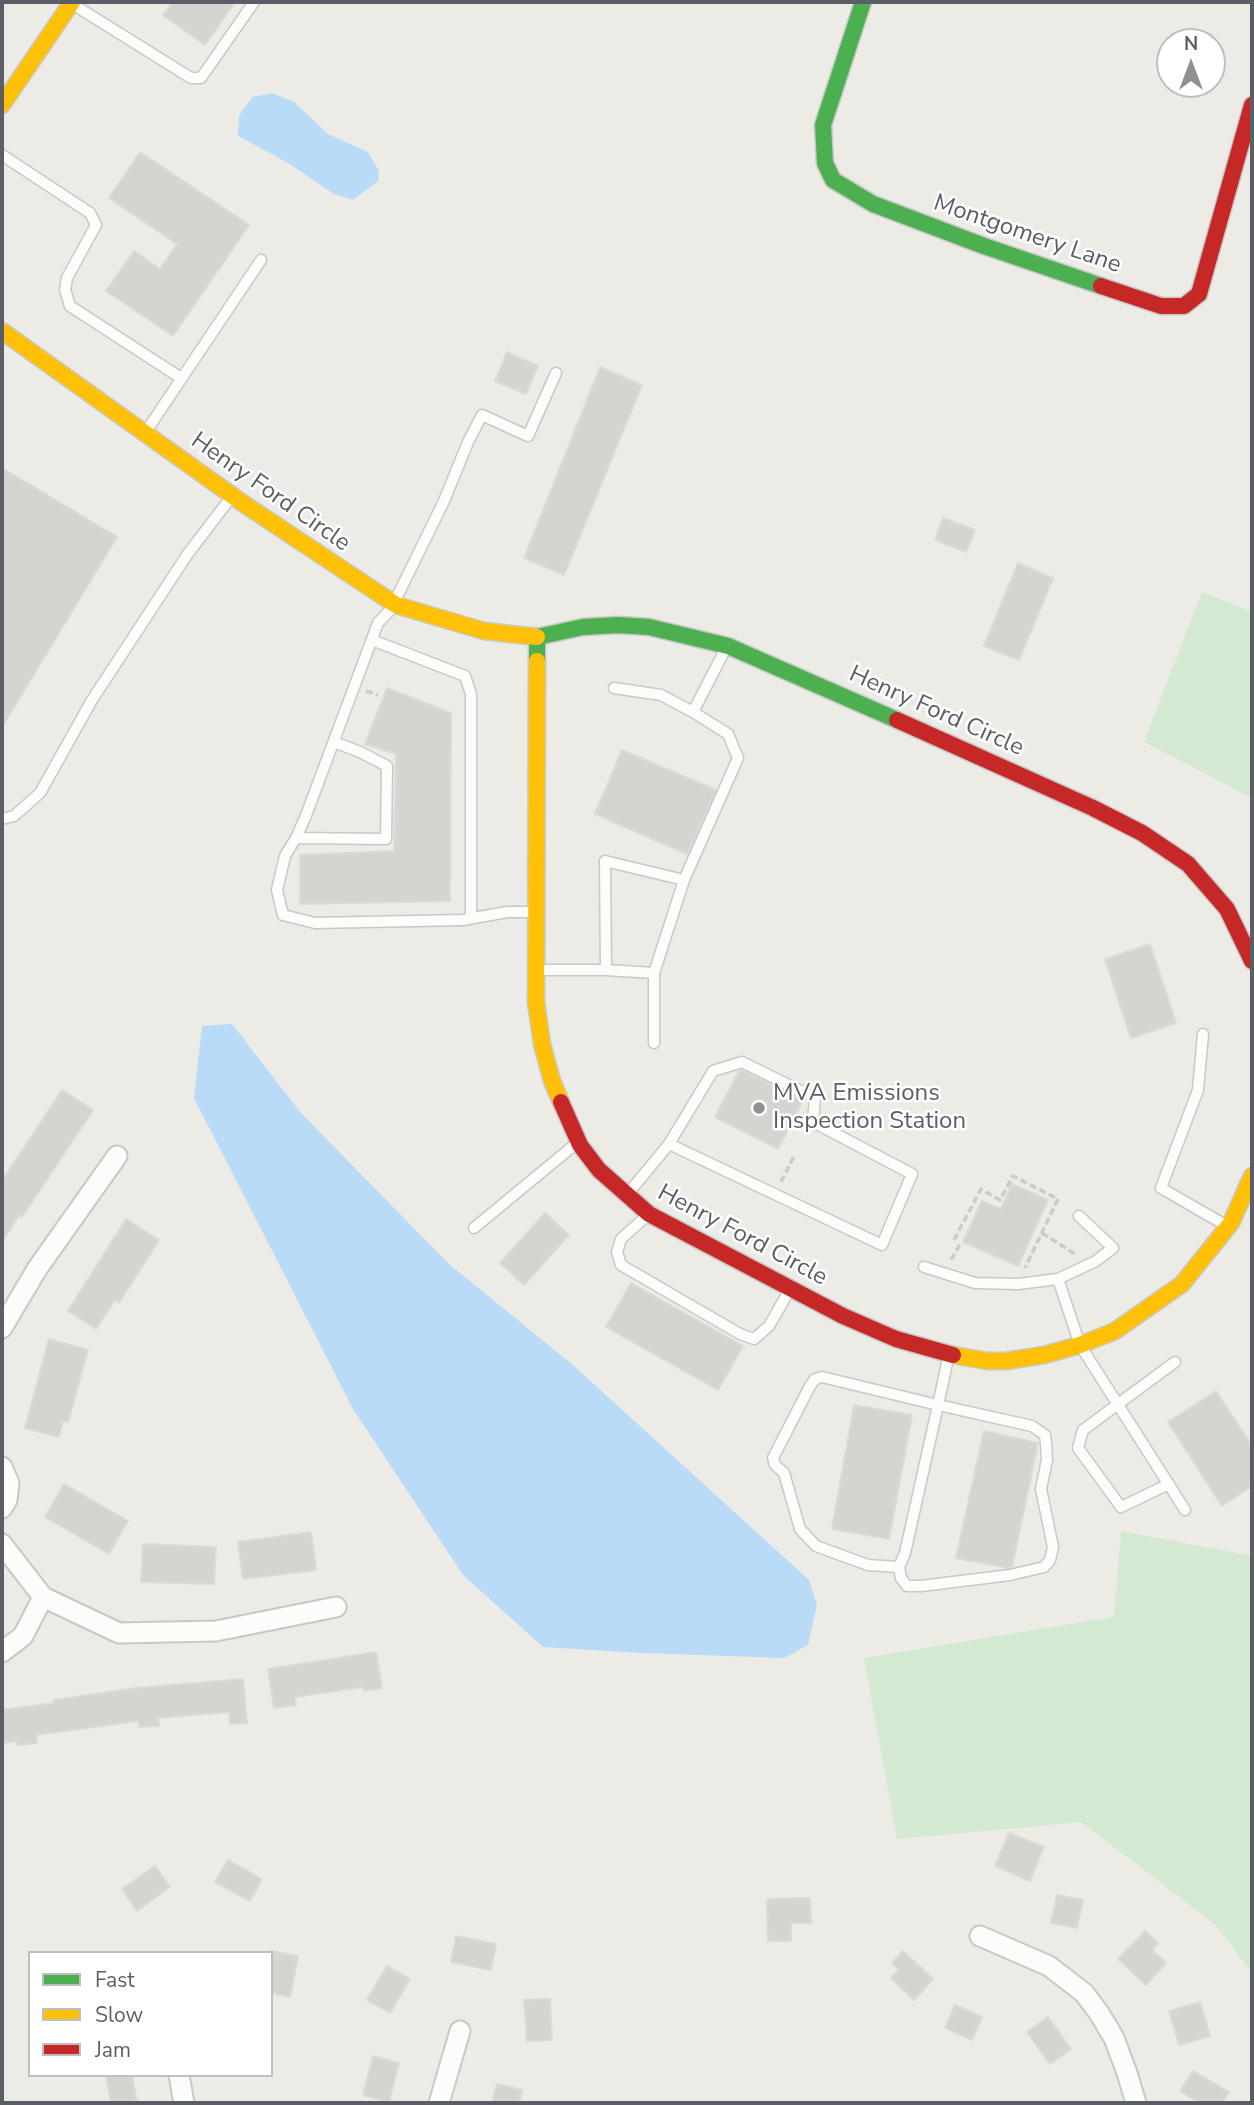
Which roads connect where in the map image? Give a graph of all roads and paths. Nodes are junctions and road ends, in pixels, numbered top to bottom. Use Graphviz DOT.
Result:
graph roads {
  1 [pos="71,2"];
  2 [pos="254,2"];
  3 [pos="863,2"];
  4 [pos="2,105"];
  5 [pos="1252,106"];
  6 [pos="2,155"];
  7 [pos="261,260"];
  8 [pos="2,331"];
  9 [pos="556,373"];
  10 [pos="181,378"];
  11 [pos="145,433"];
  12 [pos="232,495"];
  13 [pos="395,604"];
  14 [pos="537,637"];
  15 [pos="372,640"];
  16 [pos="728,646"];
  17 [pos="614,688"];
  18 [pos="693,712"];
  19 [pos="334,742"];
  20 [pos="2,819"];
  21 [pos="296,838"];
  22 [pos="684,880"];
  23 [pos="536,912"];
  24 [pos="471,918"];
  25 [pos="1252,961"];
  26 [pos="536,970"];
  27 [pos="606,970"];
  28 [pos="654,973"];
  29 [pos="1203,1034"];
  30 [pos="654,1043"];
  31 [pos="579,1141"];
  32 [pos="669,1144"];
  33 [pos="117,1156"];
  34 [pos="794,1156"];
  35 [pos="1252,1176"];
  36 [pos="774,1194"];
  37 [pos="626,1196"];
  38 [pos="649,1214"];
  39 [pos="1079,1216"];
  40 [pos="1227,1227"];
  41 [pos="474,1228"];
  42 [pos="1042,1233"];
  43 [pos="954,1240"];
  44 [pos="960,1244"];
  45 [pos="1077,1255"];
  46 [pos="925,1267"];
  47 [pos="1024,1270"];
  48 [pos="944,1273"];
  49 [pos="1058,1279"];
  50 [pos="790,1289"];
  51 [pos="2,1328"];
  52 [pos="1080,1345"];
  53 [pos="949,1354"];
  54 [pos="1175,1362"];
  55 [pos="1118,1404"];
  56 [pos="938,1405"];
  57 [pos="2,1467"];
  58 [pos="1169,1484"];
  59 [pos="2,1508"];
  60 [pos="1185,1510"];
  61 [pos="2,1544"];
  62 [pos="899,1567"];
  63 [pos="43,1597"];
  64 [pos="335,1607"];
  65 [pos="2,1652"];
  66 [pos="980,1936"];
  67 [pos="460,2031"];
  68 [pos="178,2077"];
  69 [pos="184,2103"];
  70 [pos="439,2103"];
  71 [pos="1136,2103"];
  1 -- 2 [label="lane"];
  1 -- 4 [label="street"];
  3 -- 5 [label="street, Montgomery Lane"];
  6 -- 10 [label="lane"];
  7 -- 10 [label="lane"];
  8 -- 11 [label="street, Henry Ford Circle"];
  9 -- 13 [label="lane"];
  10 -- 11 [label="lane"];
  11 -- 12 [label="street, Henry Ford Circle"];
  12 -- 13 [label="street, Henry Ford Circle"];
  12 -- 20 [label="lane"];
  13 -- 14 [label="street, Henry Ford Circle"];
  13 -- 15 [label="lane"];
  14 -- 16 [label="street, Henry Ford Circle"];
  14 -- 23 [label="street, Henry Ford Circle"];
  15 -- 19 [label="lane"];
  15 -- 24 [label="lane"];
  16 -- 18 [label="lane"];
  16 -- 25 [label="street, Henry Ford Circle"];
  17 -- 18 [label="lane"];
  18 -- 22 [label="lane"];
  19 -- 21 [label="lane"];
  19 -- 21 [label="lane"];
  21 -- 24 [label="lane"];
  22 -- 27 [label="lane"];
  22 -- 28 [label="lane"];
  23 -- 24 [label="lane"];
  23 -- 26 [label="street, Henry Ford Circle"];
  26 -- 27 [label="lane"];
  26 -- 31 [label="street, Henry Ford Circle"];
  27 -- 28 [label="lane"];
  28 -- 30 [label="lane"];
  29 -- 40 [label="lane"];
  31 -- 37 [label="street, Henry Ford Circle"];
  31 -- 41 [label="lane"];
  32 -- 36 [label="lane"];
  32 -- 36 [label="lane"];
  32 -- 37 [label="lane"];
  33 -- 51 [label="street"];
  34 -- 36 [label="path"];
  35 -- 40 [label="street, Henry Ford Circle"];
  37 -- 38 [label="street, Henry Ford Circle"];
  38 -- 50 [label="street, Henry Ford Circle"];
  38 -- 50 [label="lane"];
  39 -- 49 [label="lane"];
  40 -- 52 [label="street, Henry Ford Circle"];
  42 -- 43 [label="path"];
  42 -- 45 [label="path"];
  42 -- 47 [label="path"];
  44 -- 48 [label="path"];
  46 -- 48 [label="lane"];
  48 -- 49 [label="lane"];
  49 -- 52 [label="lane"];
  50 -- 53 [label="street, Henry Ford Circle"];
  52 -- 53 [label="street, Henry Ford Circle"];
  52 -- 55 [label="lane"];
  53 -- 56 [label="lane"];
  54 -- 55 [label="lane"];
  55 -- 58 [label="lane"];
  55 -- 58 [label="lane"];
  56 -- 62 [label="lane"];
  56 -- 62 [label="lane"];
  56 -- 62 [label="lane"];
  57 -- 59 [label="street"];
  58 -- 60 [label="lane"];
  61 -- 63 [label="street"];
  63 -- 64 [label="street"];
  63 -- 65 [label="street"];
  66 -- 71 [label="street"];
  67 -- 70 [label="street"];
  68 -- 69 [label="street"];
}
